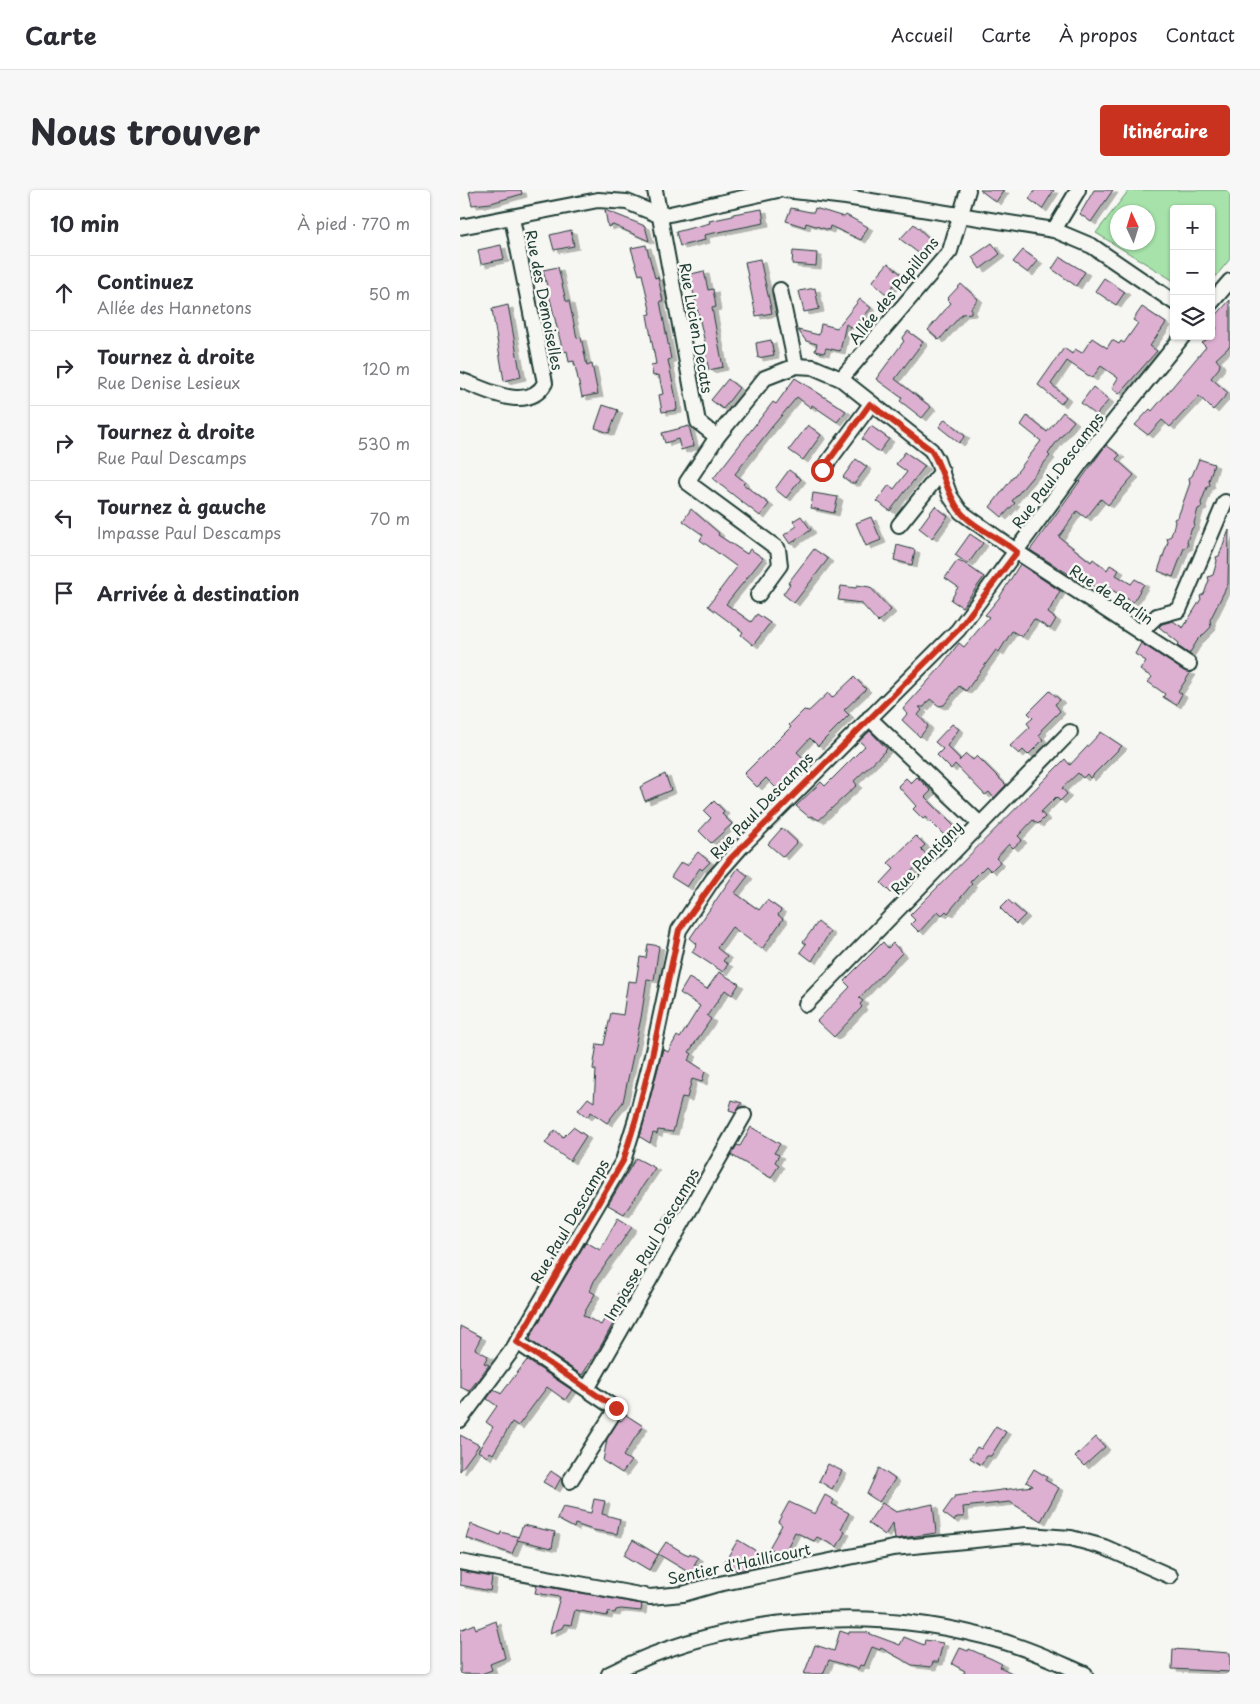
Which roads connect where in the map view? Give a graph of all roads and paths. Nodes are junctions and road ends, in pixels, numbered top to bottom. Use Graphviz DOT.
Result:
graph roads {
  1 [pos="655,190"];
  2 [pos="778,190"];
  3 [pos="785,190"];
  4 [pos="968,190"];
  5 [pos="1078,190"];
  6 [pos="848,193"];
  7 [pos="660,216"];
  8 [pos="962,216"];
  9 [pos="512,218"];
  10 [pos="460,227"];
  11 [pos="1054,230"];
  12 [pos="1230,281"];
  13 [pos="780,290"];
  14 [pos="1215,298"];
  15 [pos="1170,299"];
  16 [pos="1180,340"];
  17 [pos="796,366"];
  18 [pos="841,379"];
  19 [pos="460,380"];
  20 [pos="870,404"];
  21 [pos="718,438"];
  22 [pos="822,470"];
  23 [pos="942,471"];
  24 [pos="1226,502"];
  25 [pos="899,525"];
  26 [pos="1017,552"];
  27 [pos="758,595"];
  28 [pos="1140,632"];
  29 [pos="1189,664"];
  30 [pos="869,718"];
  31 [pos="1070,732"];
  32 [pos="980,824"];
  33 [pos="806,1004"];
  34 [pos="744,1115"];
  35 [pos="517,1342"];
  36 [pos="587,1389"];
  37 [pos="460,1420"];
  38 [pos="570,1481"];
  39 [pos="460,1562"];
  40 [pos="1170,1576"];
  41 [pos="610,1674"];
  42 [pos="1085,1674"];
  1 -- 7 [label="street, Rue Lucien Decats"];
  2 -- 7 [label="street"];
  3 -- 6 [label="street"];
  4 -- 8 [label="street, Allée des Papillons"];
  5 -- 11 [label="street"];
  6 -- 8 [label="street"];
  7 -- 9 [label="street, Rue des Demoiselles"];
  7 -- 21 [label="street, Rue Lucien Decats"];
  8 -- 11 [label="street"];
  8 -- 18 [label="street, Allée des Papillons"];
  9 -- 10 [label="street, Rue des Demoiselles"];
  9 -- 19 [label="street, Rue des Demoiselles"];
  11 -- 15 [label="street"];
  12 -- 14 [label="street"];
  13 -- 17 [label="street"];
  16 -- 26 [label="street, Rue Paul Descamps"];
  17 -- 18 [label="street, Rue de Barlin"];
  17 -- 21 [label="street"];
  18 -- 20 [label="street, Rue de Barlin"];
  20 -- 22 [label="street"];
  20 -- 23 [label="street, Rue de Barlin"];
  21 -- 27 [label="street"];
  23 -- 25 [label="street"];
  23 -- 26 [label="street, Rue de Barlin"];
  24 -- 28 [label="street"];
  26 -- 28 [label="street, Rue de Barlin"];
  26 -- 30 [label="street, Rue Paul Descamps"];
  28 -- 29 [label="street, Rue de Barlin"];
  30 -- 32 [label="street"];
  30 -- 35 [label="street, Rue Paul Descamps"];
  31 -- 32 [label="street, Rue Pantigny"];
  32 -- 33 [label="street, Rue Pantigny"];
  34 -- 36 [label="street, Impasse Paul Descamps"];
  35 -- 36 [label="street"];
  35 -- 37 [label="street, Rue Paul Descamps"];
  36 -- 38 [label="street"];
  39 -- 40 [label="street, Sentier d'Haillicourt"];
  41 -- 42 [label="street"];
}
